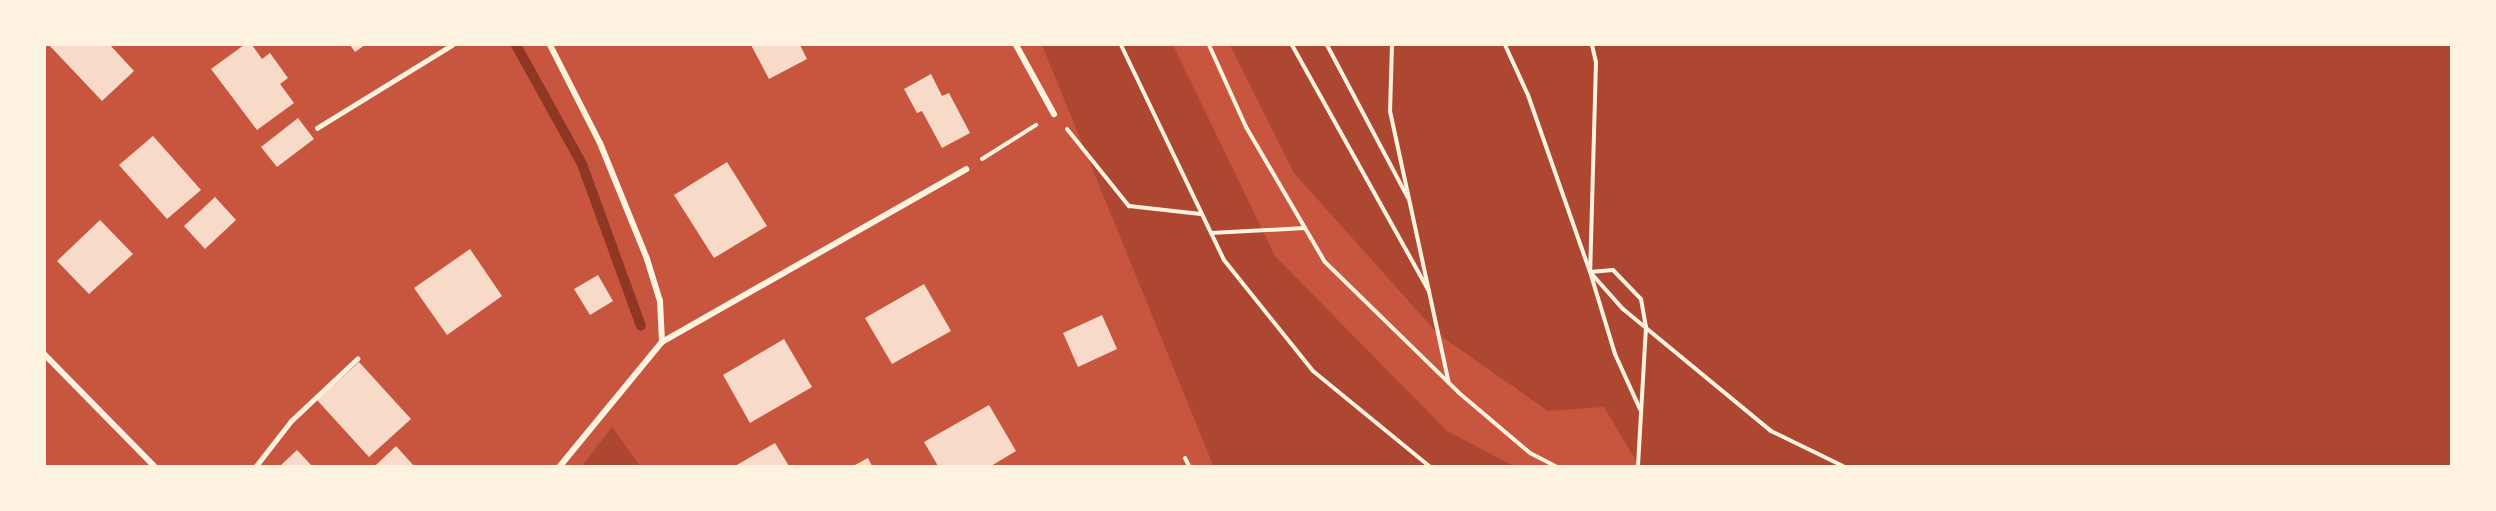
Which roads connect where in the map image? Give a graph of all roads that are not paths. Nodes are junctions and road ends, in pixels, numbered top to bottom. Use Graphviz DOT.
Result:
graph roads {
  1 [pos="452,45"];
  2 [pos="550,45"];
  3 [pos="1016,45"];
  4 [pos="1054,114"];
  5 [pos="317,128"];
  6 [pos="966,169"];
  7 [pos="662,342"];
  8 [pos="45,355"];
  9 [pos="357,359"];
  10 [pos="154,466"];
  11 [pos="256,466"];
  12 [pos="560,466"];
  1 -- 5 [label="lane"];
  2 -- 7 [label="street"];
  3 -- 4 [label="street"];
  6 -- 7 [label="street"];
  7 -- 12 [label="street"];
  8 -- 10 [label="street"];
  9 -- 11 [label="lane"];
}
